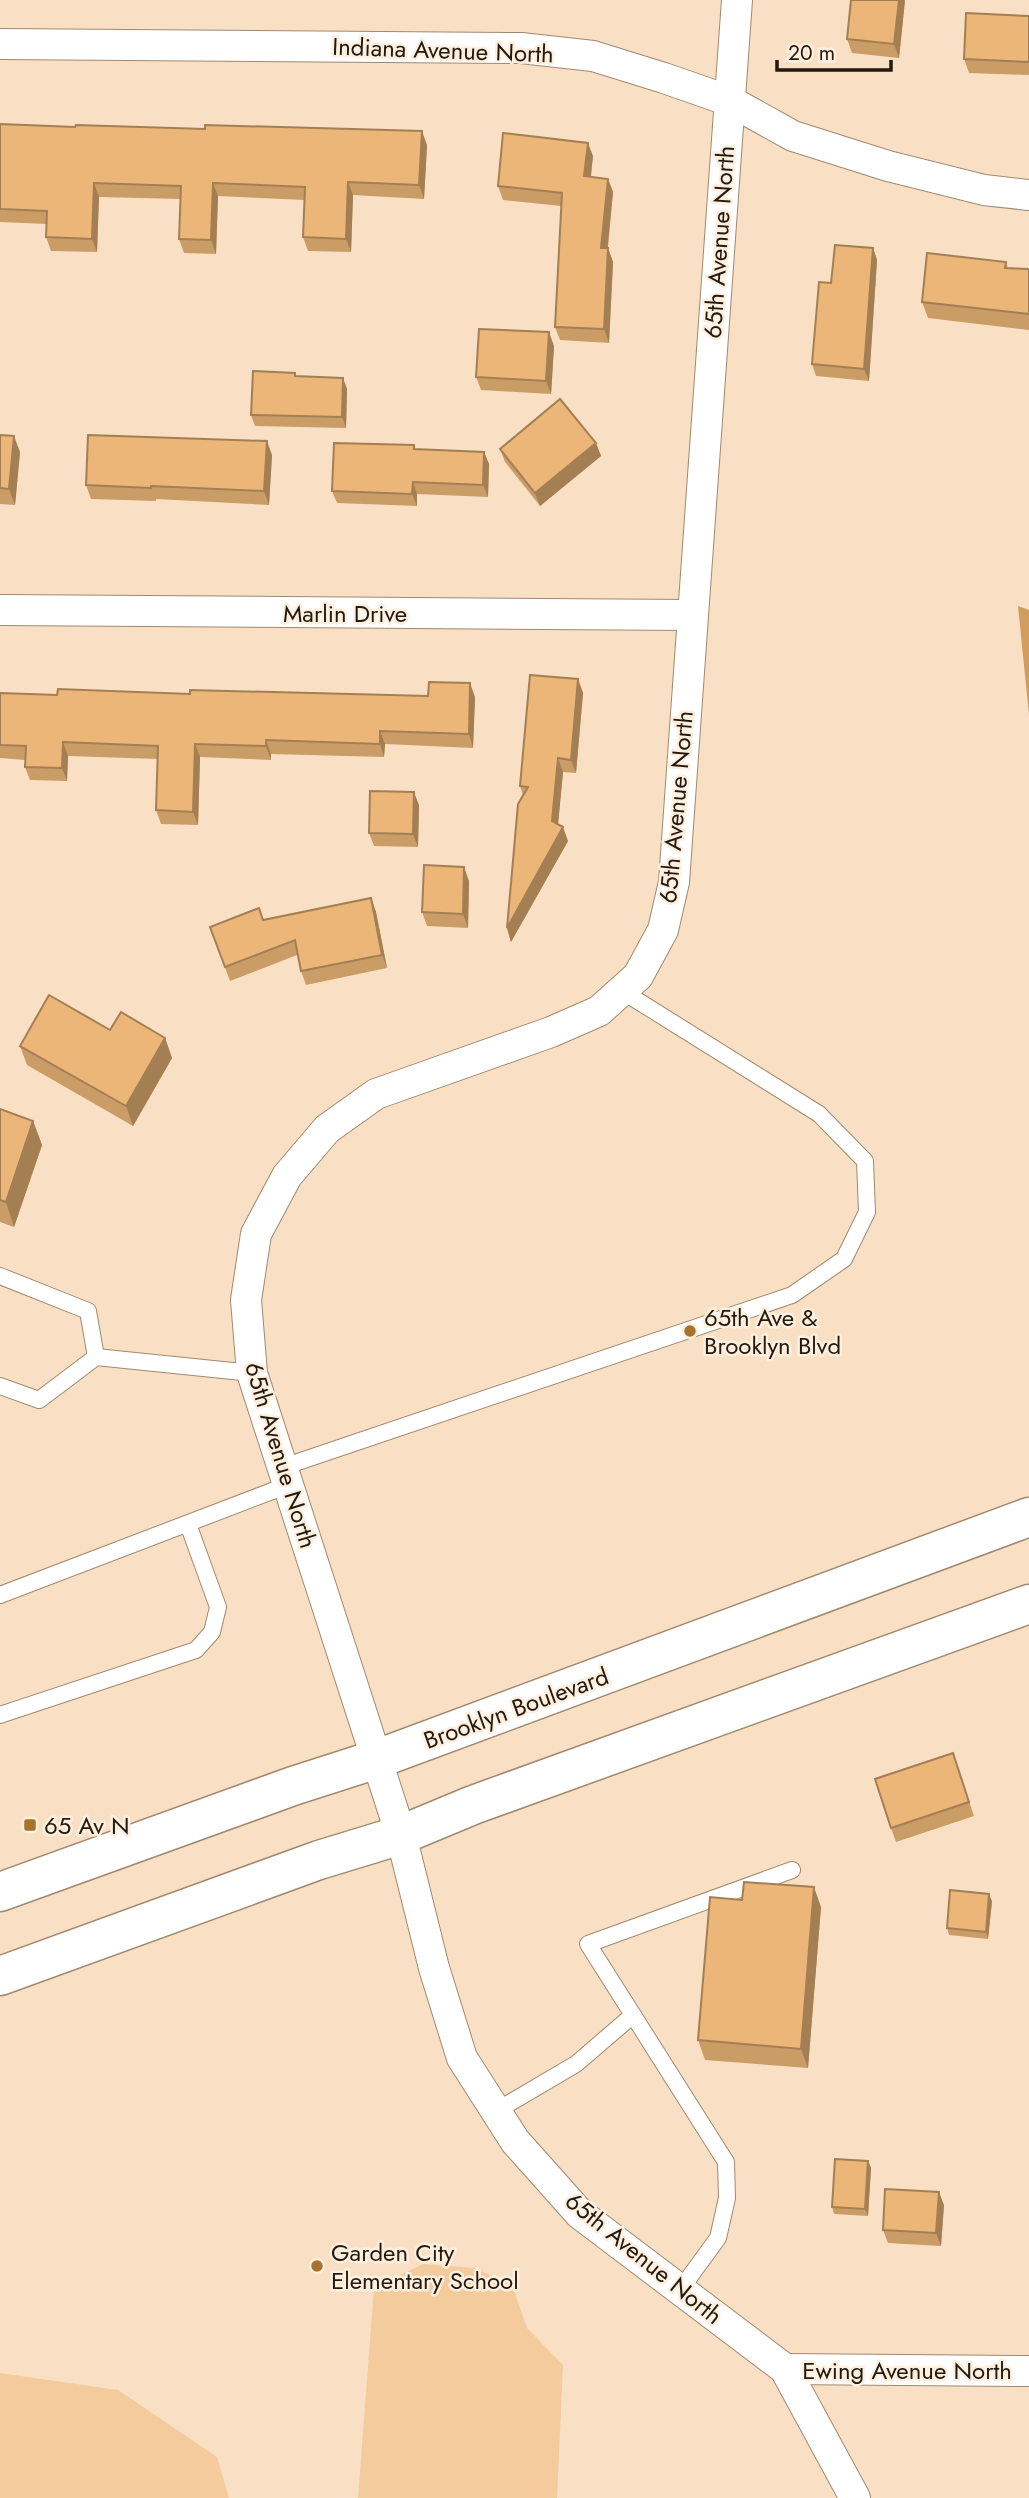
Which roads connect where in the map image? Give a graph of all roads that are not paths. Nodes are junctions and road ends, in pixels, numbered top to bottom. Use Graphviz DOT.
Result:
graph roads {
  1 [pos="737,0"];
  2 [pos="0,44"];
  3 [pos="730,101"];
  4 [pos="1029,195"];
  5 [pos="0,610"];
  6 [pos="691,615"];
  7 [pos="621,991"];
  8 [pos="0,1276"];
  9 [pos="96,1357"];
  10 [pos="252,1373"];
  11 [pos="0,1385"];
  12 [pos="286,1476"];
  13 [pos="1029,1517"];
  14 [pos="188,1524"];
  15 [pos="0,1595"];
  16 [pos="1029,1604"];
  17 [pos="0,1715"];
  18 [pos="377,1759"];
  19 [pos="401,1835"];
  20 [pos="792,1870"];
  21 [pos="0,1892"];
  22 [pos="0,1976"];
  23 [pos="633,2015"];
  24 [pos="496,2111"];
  25 [pos="681,2290"];
  26 [pos="785,2369"];
  27 [pos="1029,2371"];
  28 [pos="855,2498"];
  1 -- 3 [label="street, 65th Avenue North"];
  2 -- 3 [label="street, Indiana Avenue North"];
  3 -- 4 [label="street, Indiana Avenue North"];
  3 -- 6 [label="street, 65th Avenue North"];
  5 -- 6 [label="street, Marlin Drive"];
  6 -- 7 [label="street, 65th Avenue North"];
  7 -- 10 [label="street, 65th Avenue North"];
  7 -- 12 [label="lane"];
  8 -- 9 [label="lane"];
  9 -- 10 [label="lane"];
  9 -- 11 [label="lane"];
  10 -- 12 [label="street, 65th Avenue North"];
  12 -- 14 [label="lane"];
  12 -- 18 [label="street, 65th Avenue North"];
  13 -- 18 [label="main road, Brooklyn Boulevard"];
  14 -- 15 [label="lane"];
  14 -- 17 [label="lane"];
  16 -- 19 [label="main road"];
  18 -- 19 [label="street, 65th Avenue North"];
  18 -- 21 [label="main road, Brooklyn Boulevard"];
  19 -- 22 [label="main road"];
  19 -- 24 [label="street, 65th Avenue North"];
  20 -- 23 [label="lane"];
  23 -- 24 [label="lane"];
  23 -- 25 [label="lane"];
  24 -- 25 [label="street, 65th Avenue North"];
  25 -- 26 [label="street, 65th Avenue North"];
  26 -- 27 [label="street, Ewing Avenue North"];
  26 -- 28 [label="street, 65th Avenue North"];
}
